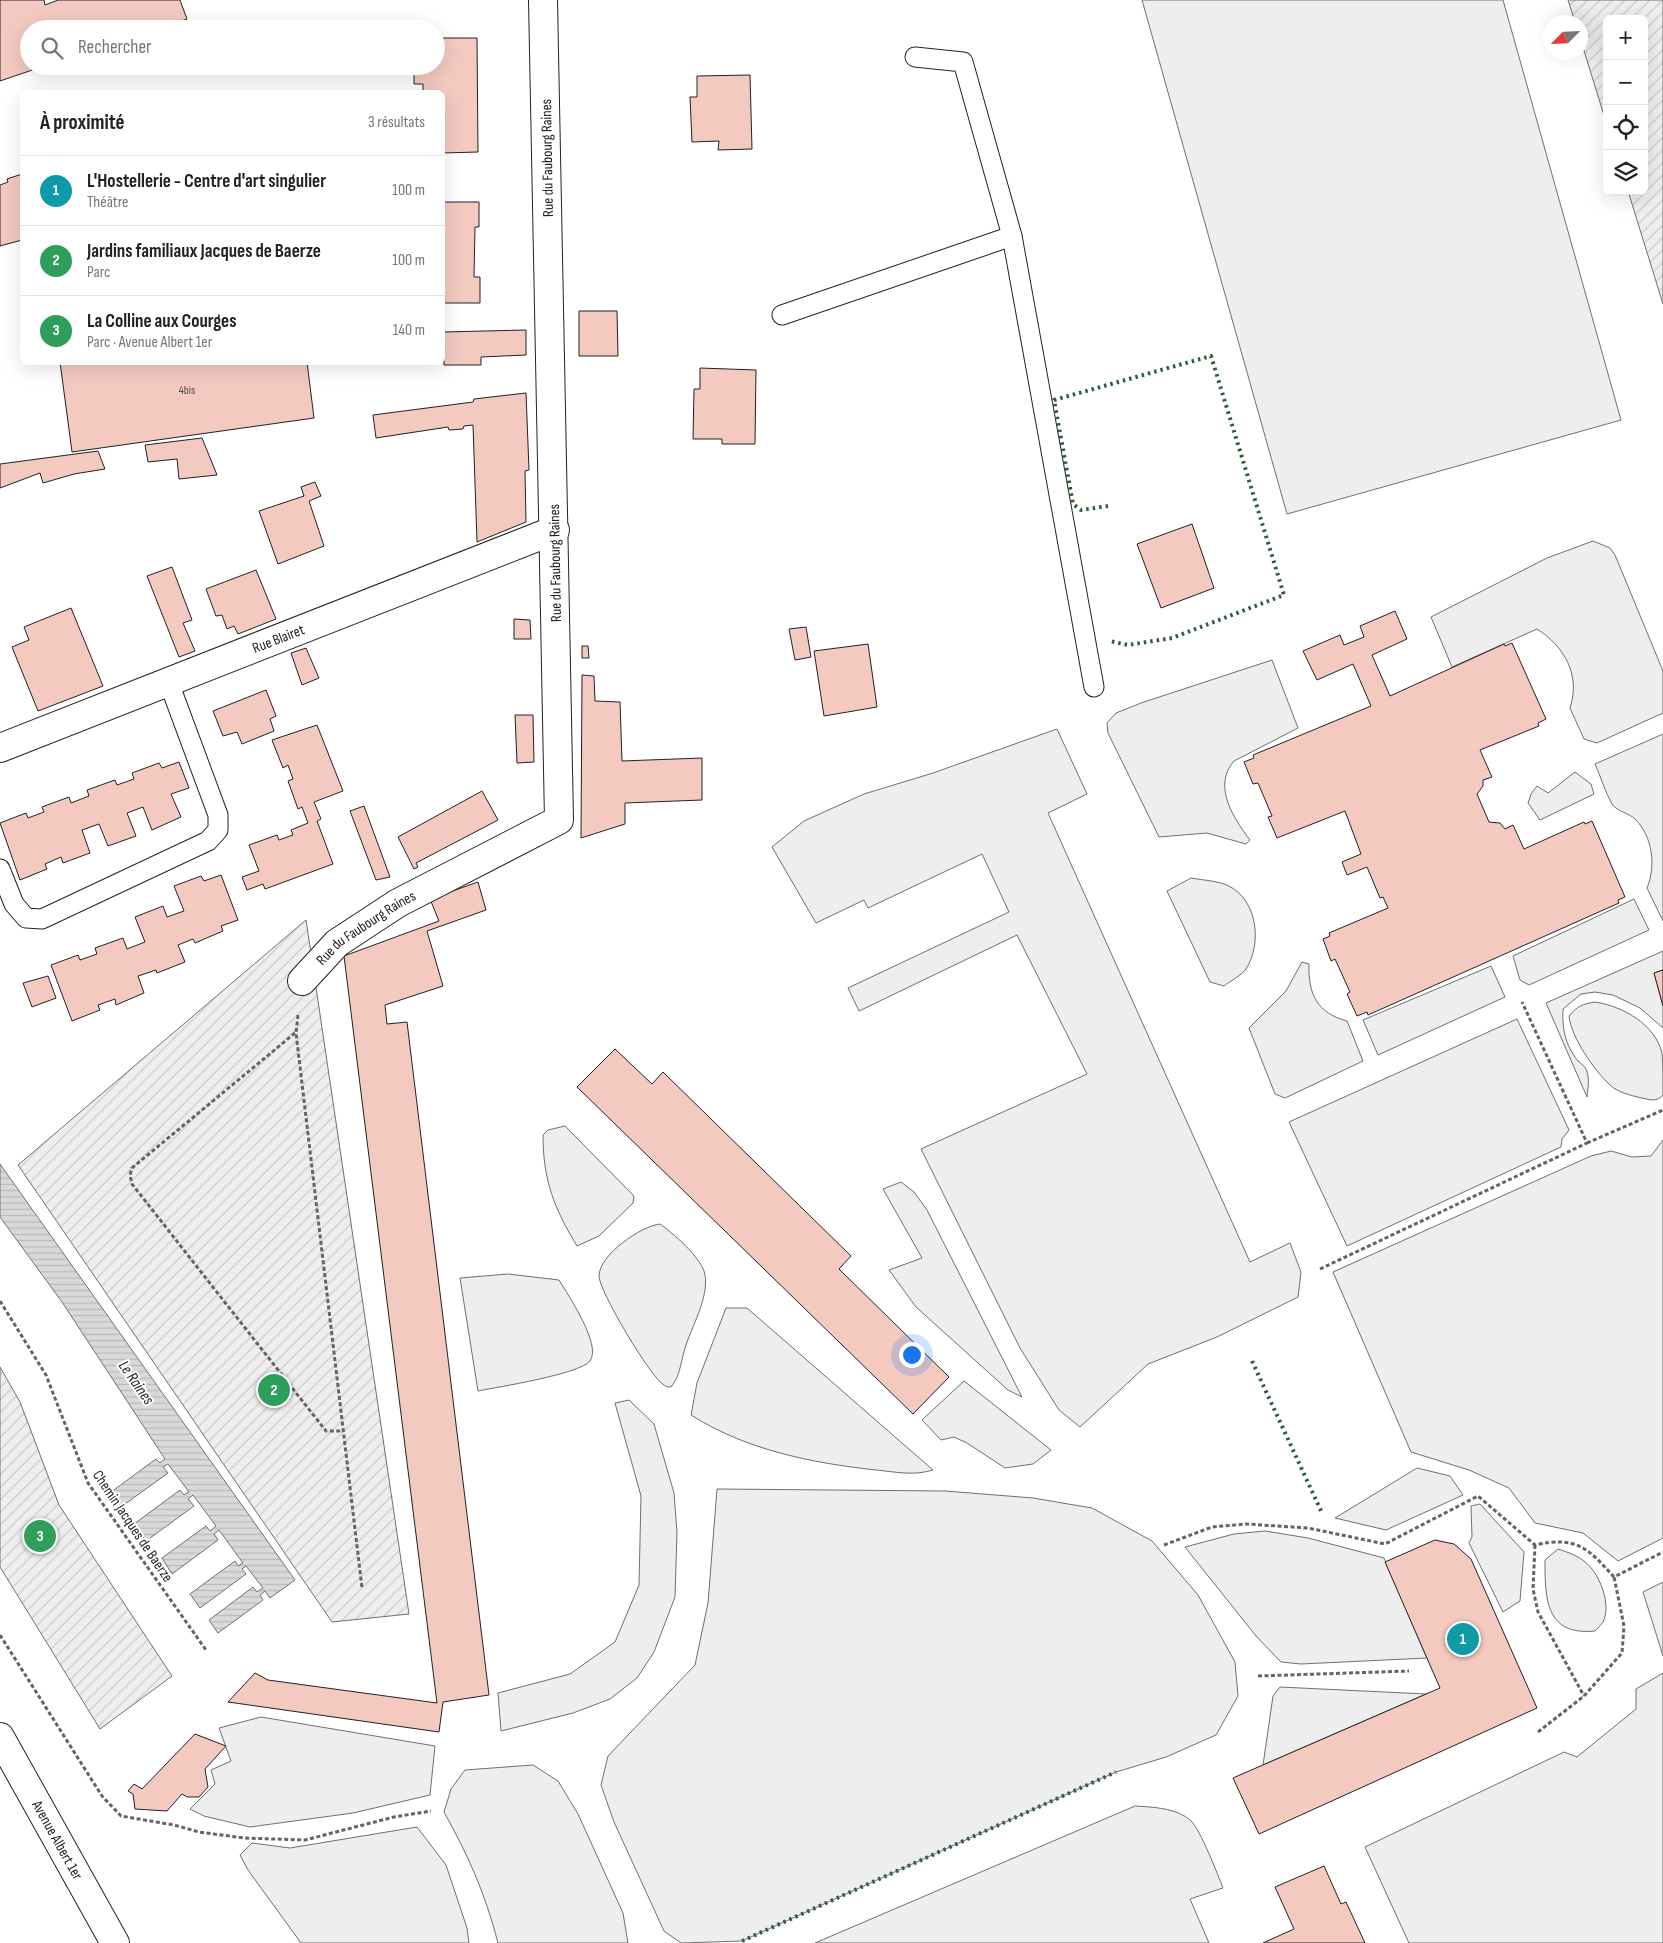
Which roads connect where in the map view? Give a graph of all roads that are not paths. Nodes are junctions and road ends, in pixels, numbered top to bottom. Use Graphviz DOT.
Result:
graph roads {
  1 [pos="543,0"];
  2 [pos="915,57"];
  3 [pos="1012,236"];
  4 [pos="782,315"];
  5 [pos="555,530"];
  6 [pos="168,683"];
  7 [pos="1094,686"];
  8 [pos="0,748"];
  9 [pos="0,869"];
  10 [pos="302,981"];
  11 [pos="0,1738"];
  12 [pos="114,1943"];
  1 -- 5 [label="street, Rue du Faubourg Raines"];
  2 -- 3 [label="lane"];
  3 -- 4 [label="lane"];
  3 -- 7 [label="lane"];
  5 -- 6 [label="street, Rue Blairet"];
  5 -- 10 [label="street, Rue du Faubourg Raines"];
  6 -- 8 [label="street, Rue Blairet"];
  6 -- 9 [label="lane"];
  11 -- 12 [label="street, Avenue Albert 1er"];
}
